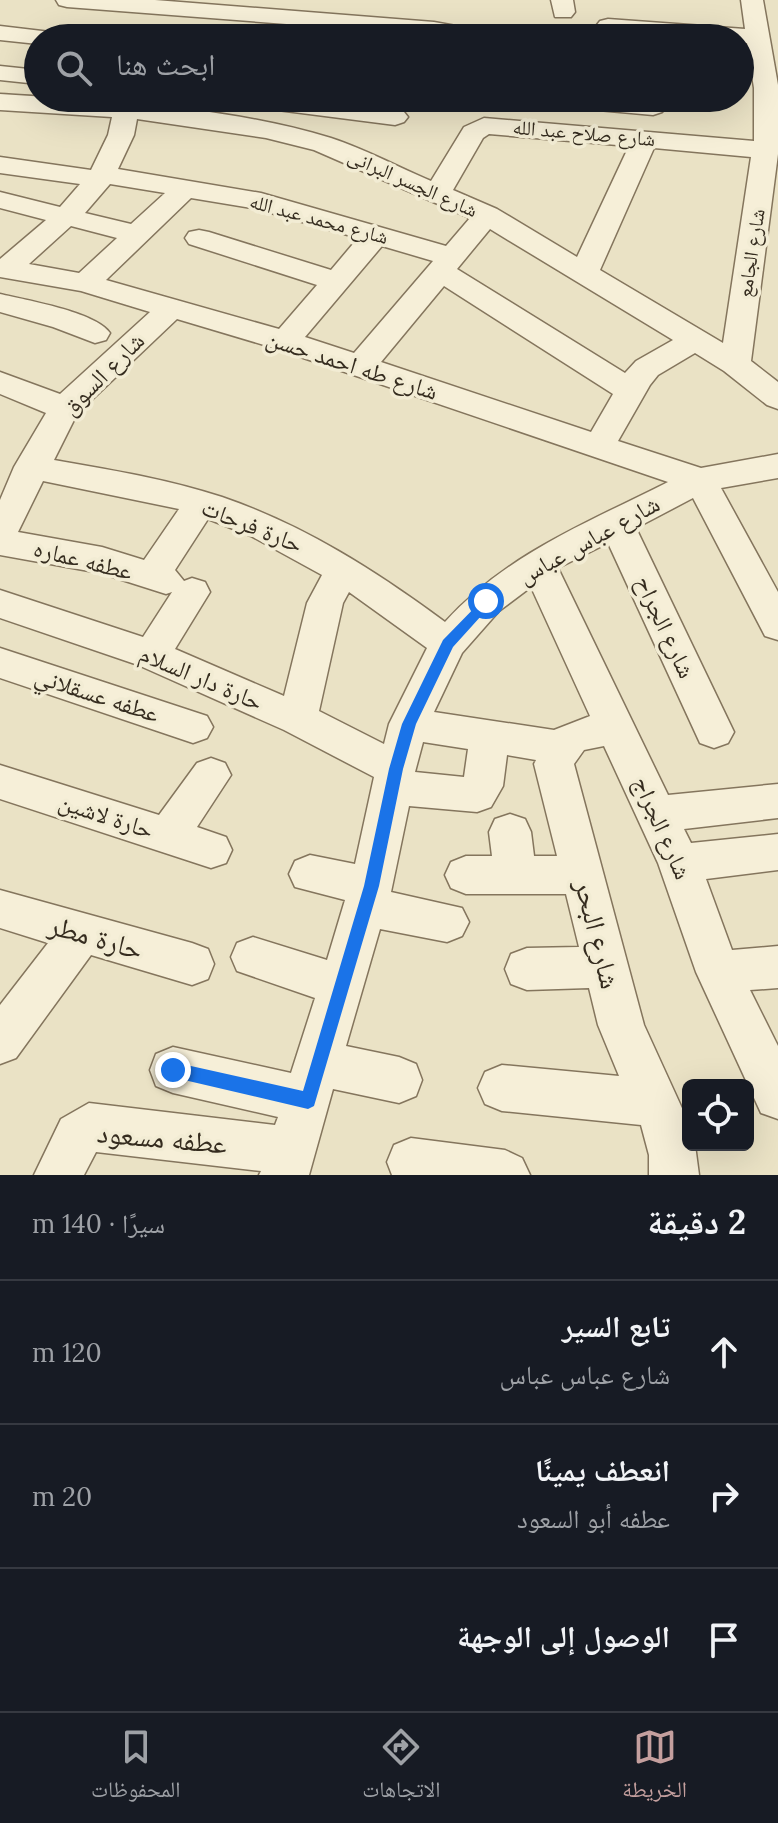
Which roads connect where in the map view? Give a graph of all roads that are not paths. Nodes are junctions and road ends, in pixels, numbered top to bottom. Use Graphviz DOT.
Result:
graph roads {
  1 [pos="67,0"];
  2 [pos="147,3"];
  3 [pos="760,20"];
  4 [pos="379,24"];
  5 [pos="659,24"];
  6 [pos="0,33"];
  7 [pos="24,35"];
  8 [pos="0,73"];
  9 [pos="24,76"];
  10 [pos="754,77"];
  11 [pos="754,91"];
  12 [pos="0,102"];
  13 [pos="24,103"];
  14 [pos="141,112"];
  15 [pos="171,112"];
  16 [pos="356,112"];
  17 [pos="401,112"];
  18 [pos="607,112"];
  19 [pos="395,117"];
  20 [pos="653,124"];
  21 [pos="349,154"];
  22 [pos="769,157"];
  23 [pos="0,165"];
  24 [pos="101,177"];
  25 [pos="186,188"];
  26 [pos="438,193"];
  27 [pos="0,200"];
  28 [pos="487,215"];
  29 [pos="66,216"];
  30 [pos="766,230"];
  31 [pos="136,234"];
  32 [pos="377,234"];
  33 [pos="199,238"];
  34 [pos="445,263"];
  35 [pos="3,269"];
  36 [pos="584,274"];
  37 [pos="336,281"];
  38 [pos="85,283"];
  39 [pos="746,283"];
  40 [pos="778,287"];
  41 [pos="0,303"];
  42 [pos="172,308"];
  43 [pos="95,333"];
  44 [pos="695,340"];
  45 [pos="285,341"];
  46 [pos="735,364"];
  47 [pos="360,367"];
  48 [pos="0,382"];
  49 [pos="629,390"];
  50 [pos="778,398"];
  51 [pos="64,408"];
  52 [pos="598,448"];
  53 [pos="31,467"];
  54 [pos="777,468"];
  55 [pos="700,480"];
  56 [pos="200,504"];
  57 [pos="616,523"];
  58 [pos="0,533"];
  59 [pos="0,542"];
  60 [pos="538,563"];
  61 [pos="344,569"];
  62 [pos="170,584"];
  63 [pos="0,604"];
  64 [pos="778,626"];
  65 [pos="448,644"];
  66 [pos="151,655"];
  67 [pos="0,663"];
  68 [pos="298,719"];
  69 [pos="409,724"];
  70 [pos="193,727"];
  71 [pos="616,728"];
  72 [pos="714,732"];
  73 [pos="489,736"];
  74 [pos="559,747"];
  75 [pos="211,775"];
  76 [pos="394,778"];
  77 [pos="0,782"];
  78 [pos="778,801"];
  79 [pos="657,814"];
  80 [pos="510,832"];
  81 [pos="168,836"];
  82 [pos="211,850"];
  83 [pos="778,852"];
  84 [pos="679,863"];
  85 [pos="310,874"];
  86 [pos="466,875"];
  87 [pos="515,875"];
  88 [pos="583,875"];
  89 [pos="368,896"];
  90 [pos="0,909"];
  91 [pos="447,922"];
  92 [pos="82,933"];
  93 [pos="253,957"];
  94 [pos="192,964"];
  95 [pos="607,967"];
  96 [pos="778,967"];
  97 [pos="527,969"];
  98 [pos="718,972"];
  99 [pos="342,986"];
  100 [pos="0,1042"];
  101 [pos="173,1070"];
  102 [pos="399,1080"];
  103 [pos="314,1082"];
  104 [pos="502,1088"];
  105 [pos="776,1089"];
  106 [pos="656,1103"];
  107 [pos="411,1162"];
  108 [pos="288,1163"];
  109 [pos="59,1175"];
  110 [pos="505,1175"];
  111 [pos="674,1175"];
  1 -- 2 [label="street"];
  2 -- 4 [label="street"];
  3 -- 5 [label="street"];
  3 -- 10 [label="street, شارع الجامع"];
  6 -- 7 [label="street"];
  8 -- 9 [label="street"];
  11 -- 22 [label="street, شارع الجامع"];
  12 -- 13 [label="street, شارع الجسر البرانى"];
  14 -- 24 [label="street"];
  15 -- 21 [label="street, شارع الجسر البرانى"];
  16 -- 19 [label="street"];
  17 -- 19 [label="street"];
  18 -- 20 [label="street"];
  19 -- 21 [label="street"];
  20 -- 22 [label="street, شارع صلاح عبد الله"];
  20 -- 26 [label="street, شارع صلاح عبد الله"];
  20 -- 36 [label="street"];
  21 -- 26 [label="street, شارع الجسر البرانى"];
  22 -- 30 [label="street, شارع الجامع"];
  23 -- 24 [label="street, شارع محمد عبد الله"];
  24 -- 25 [label="street, شارع محمد عبد الله"];
  24 -- 29 [label="street"];
  25 -- 31 [label="street"];
  25 -- 32 [label="street, شارع محمد عبد الله"];
  26 -- 28 [label="street, شارع الجسر البرانى"];
  27 -- 29 [label="street"];
  28 -- 34 [label="street"];
  28 -- 36 [label="street, شارع الجسر البرانى"];
  29 -- 31 [label="street"];
  29 -- 35 [label="street"];
  30 -- 39 [label="street, شارع الجامع"];
  31 -- 38 [label="street"];
  32 -- 34 [label="street, شارع محمد عبد الله"];
  32 -- 37 [label="street"];
  33 -- 37 [label="street"];
  34 -- 47 [label="street"];
  34 -- 49 [label="street, شارع محمد عبد الله"];
  35 -- 38 [label="street, شارع طه احمد حسن"];
  36 -- 44 [label="street, شارع الجسر البرانى"];
  37 -- 45 [label="street"];
  38 -- 42 [label="street, شارع طه احمد حسن"];
  39 -- 40 [label="street"];
  39 -- 46 [label="street, شارع الجامع"];
  41 -- 43 [label="street"];
  42 -- 45 [label="street, شارع طه احمد حسن"];
  42 -- 51 [label="street, شارع السوق"];
  44 -- 46 [label="street, شارع الجسر البرانى"];
  44 -- 49 [label="street"];
  45 -- 47 [label="street, شارع طه احمد حسن"];
  46 -- 50 [label="street, شارع الجسر البرانى"];
  47 -- 52 [label="street, شارع طه احمد حسن"];
  48 -- 51 [label="street"];
  49 -- 52 [label="street"];
  51 -- 53 [label="street, شارع السوق"];
  52 -- 55 [label="street, شارع طه احمد حسن"];
  53 -- 56 [label="street, حارة فرحات"];
  53 -- 58 [label="street, شارع السوق"];
  54 -- 55 [label="street, شارع عباس عباس"];
  55 -- 57 [label="street, شارع عباس عباس"];
  55 -- 64 [label="street"];
  56 -- 61 [label="street, حارة فرحات"];
  56 -- 62 [label="street"];
  57 -- 60 [label="street, شارع عباس عباس"];
  57 -- 72 [label="street, شارع الجراح"];
  59 -- 62 [label="street, عطفه عماره"];
  60 -- 65 [label="street, شارع عباس عباس"];
  60 -- 71 [label="street, شارع الجراج"];
  61 -- 65 [label="street, حارة فرحات"];
  61 -- 68 [label="street"];
  62 -- 66 [label="street"];
  63 -- 66 [label="street, حارة دار السلام"];
  65 -- 69 [label="street, شارع عباس عباس"];
  66 -- 68 [label="street, حارة دار السلام"];
  67 -- 70 [label="street, عطفه عسقلاني"];
  68 -- 76 [label="street, حارة دار السلام"];
  69 -- 73 [label="street"];
  69 -- 76 [label="street, شارع عباس عباس"];
  71 -- 74 [label="street"];
  71 -- 79 [label="street, شارع الجراج"];
  73 -- 74 [label="street"];
  73 -- 76 [label="street"];
  74 -- 88 [label="street, شارع البحر"];
  75 -- 81 [label="street"];
  76 -- 89 [label="street, شارع عباس عباس"];
  77 -- 81 [label="street, حارة لاشين"];
  78 -- 79 [label="street"];
  79 -- 84 [label="street, شارع الجراج"];
  80 -- 87 [label="street"];
  81 -- 82 [label="street, حارة لاشين"];
  83 -- 84 [label="street"];
  84 -- 98 [label="street, شارع الجراج"];
  85 -- 89 [label="street"];
  86 -- 87 [label="street"];
  87 -- 88 [label="street"];
  88 -- 95 [label="street, شارع البحر"];
  89 -- 91 [label="street"];
  89 -- 99 [label="street, شارع عباس عباس"];
  90 -- 92 [label="street, حارة مطر"];
  92 -- 94 [label="street, حارة مطر"];
  92 -- 100 [label="street"];
  93 -- 99 [label="street"];
  95 -- 97 [label="street"];
  95 -- 106 [label="street, شارع البحر"];
  96 -- 98 [label="street"];
  98 -- 105 [label="street, شارع الجراج"];
  99 -- 103 [label="street, شارع عباس عباس"];
  101 -- 103 [label="street"];
  102 -- 103 [label="street"];
  103 -- 108 [label="street, شارع عباس عباس"];
  104 -- 106 [label="street"];
  106 -- 111 [label="street, شارع البحر"];
  107 -- 110 [label="street"];
  108 -- 109 [label="street, عطفه مسعود"];
}
